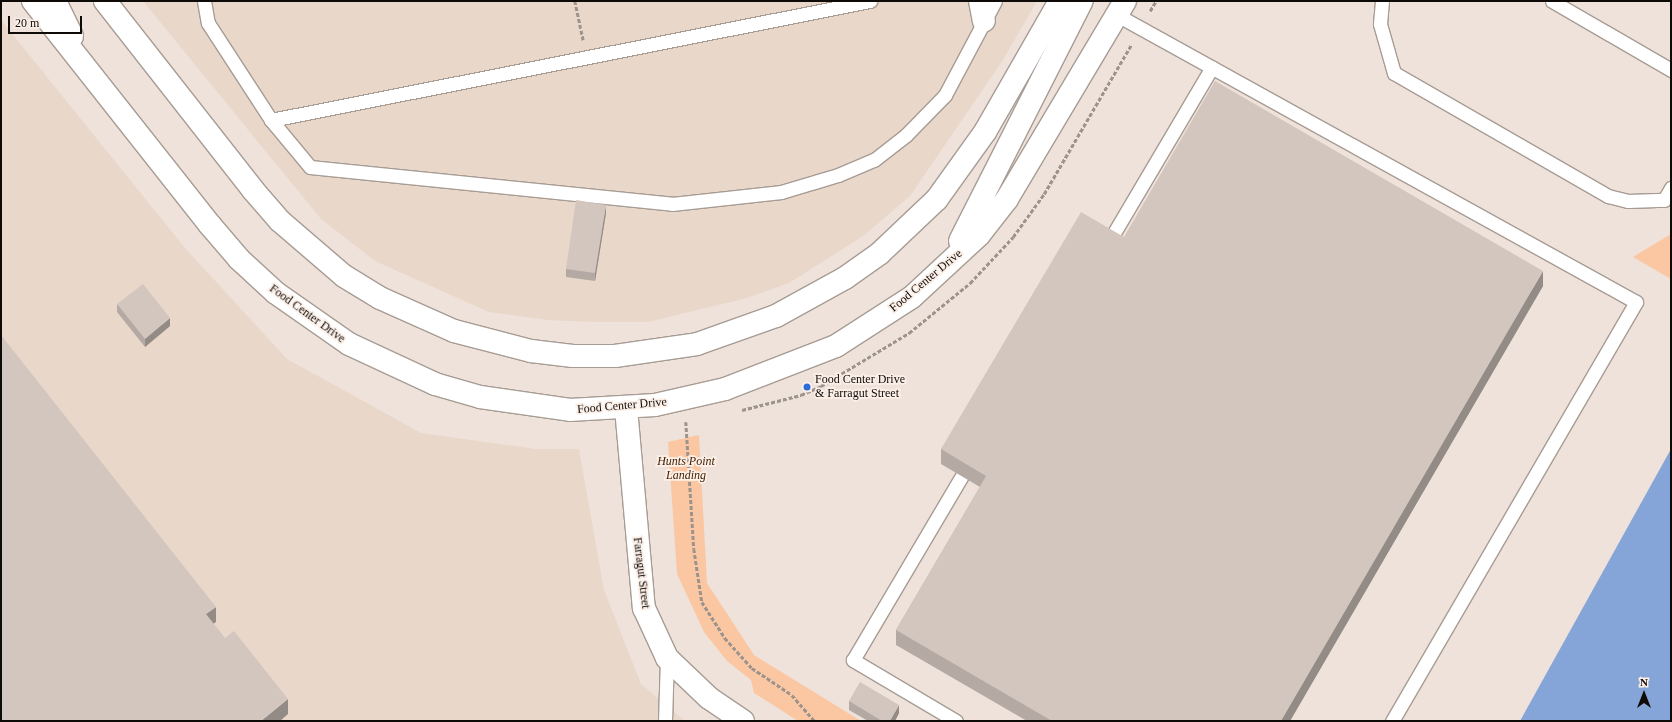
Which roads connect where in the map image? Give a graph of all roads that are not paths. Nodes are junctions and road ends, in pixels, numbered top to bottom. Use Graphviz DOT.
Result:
graph roads {
  1 [pos="33,1"];
  2 [pos="54,1"];
  3 [pos="105,1"];
  4 [pos="204,1"];
  5 [pos="870,1"];
  6 [pos="995,1"];
  7 [pos="1060,1"];
  8 [pos="1082,1"];
  9 [pos="1382,1"];
  10 [pos="1552,1"];
  11 [pos="1121,8"];
  12 [pos="982,11"];
  13 [pos="1212,67"];
  14 [pos="1671,70"];
  15 [pos="96,82"];
  16 [pos="271,120"];
  17 [pos="1671,188"];
  18 [pos="1108,243"];
  19 [pos="946,267"];
  20 [pos="626,408"];
  21 [pos="962,476"];
  22 [pos="667,658"];
  23 [pos="665,721"];
  24 [pos="743,721"];
  25 [pos="956,721"];
  26 [pos="1392,721"];
  1 -- 15 [label="main road, Food Center Drive"];
  2 -- 15 [label="main road"];
  3 -- 7 [label="main road"];
  4 -- 16 [label="lane"];
  5 -- 16 [label="lane"];
  6 -- 12 [label="lane"];
  8 -- 19 [label="main road"];
  9 -- 17 [label="lane"];
  10 -- 14 [label="lane"];
  11 -- 13 [label="lane"];
  11 -- 19 [label="main road, Food Center Drive"];
  12 -- 16 [label="lane"];
  13 -- 18 [label="lane"];
  13 -- 26 [label="lane"];
  15 -- 20 [label="main road, Food Center Drive"];
  19 -- 20 [label="main road, Food Center Drive"];
  20 -- 22 [label="main road, Farragut Street"];
  21 -- 25 [label="lane"];
  22 -- 23 [label="lane"];
  22 -- 24 [label="main road, Farragut Street"];
}
